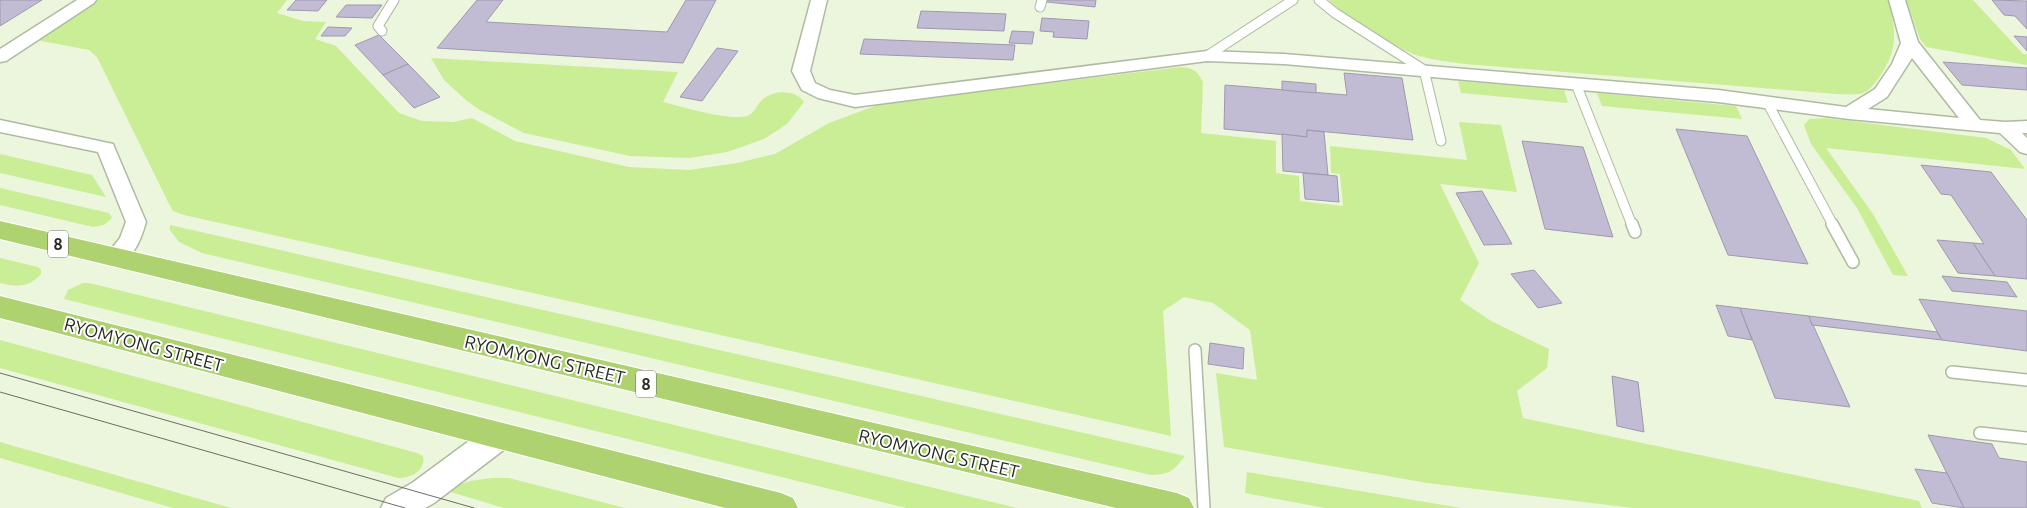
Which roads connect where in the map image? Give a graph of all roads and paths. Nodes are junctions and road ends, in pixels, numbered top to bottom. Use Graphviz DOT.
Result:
graph roads {
  1 [pos="88,0"];
  2 [pos="394,0"];
  3 [pos="820,0"];
  4 [pos="1292,0"];
  5 [pos="1320,0"];
  6 [pos="1897,0"];
  7 [pos="382,31"];
  8 [pos="1910,43"];
  9 [pos="1207,56"];
  10 [pos="0,57"];
  11 [pos="1424,70"];
  12 [pos="1576,84"];
  13 [pos="1767,102"];
  14 [pos="1849,113"];
  15 [pos="1974,125"];
  16 [pos="0,126"];
  17 [pos="2027,127"];
  18 [pos="2005,128"];
  19 [pos="1441,141"];
  20 [pos="2027,148"];
  21 [pos="0,230"];
  22 [pos="1635,232"];
  23 [pos="116,257"];
  24 [pos="1853,262"];
  25 [pos="0,307"];
  26 [pos="1195,350"];
  27 [pos="1952,372"];
  28 [pos="2027,380"];
  29 [pos="1980,432"];
  30 [pos="499,436"];
  31 [pos="2027,438"];
  32 [pos="397,508"];
  33 [pos="781,508"];
  34 [pos="1177,508"];
  35 [pos="1204,508"];
  1 -- 10 [label="street"];
  2 -- 7 [label="lane"];
  3 -- 9 [label="street"];
  4 -- 9 [label="lane"];
  5 -- 11 [label="lane"];
  6 -- 8 [label="street"];
  8 -- 14 [label="street"];
  8 -- 15 [label="street"];
  9 -- 11 [label="street"];
  11 -- 12 [label="street"];
  11 -- 19 [label="lane"];
  12 -- 13 [label="street"];
  12 -- 22 [label="lane"];
  13 -- 14 [label="street"];
  13 -- 24 [label="lane"];
  14 -- 15 [label="street"];
  15 -- 18 [label="street"];
  16 -- 23 [label="street"];
  17 -- 18 [label="street"];
  18 -- 20 [label="street"];
  21 -- 23 [label="highway, RYOMYONG STREET / 8"];
  23 -- 34 [label="highway, RYOMYONG STREET / 8"];
  25 -- 30 [label="highway, RYOMYONG STREET"];
  26 -- 35 [label="lane"];
  27 -- 28 [label="lane"];
  29 -- 31 [label="lane"];
  30 -- 32 [label="street"];
  30 -- 33 [label="highway, RYOMYONG STREET"];
}
